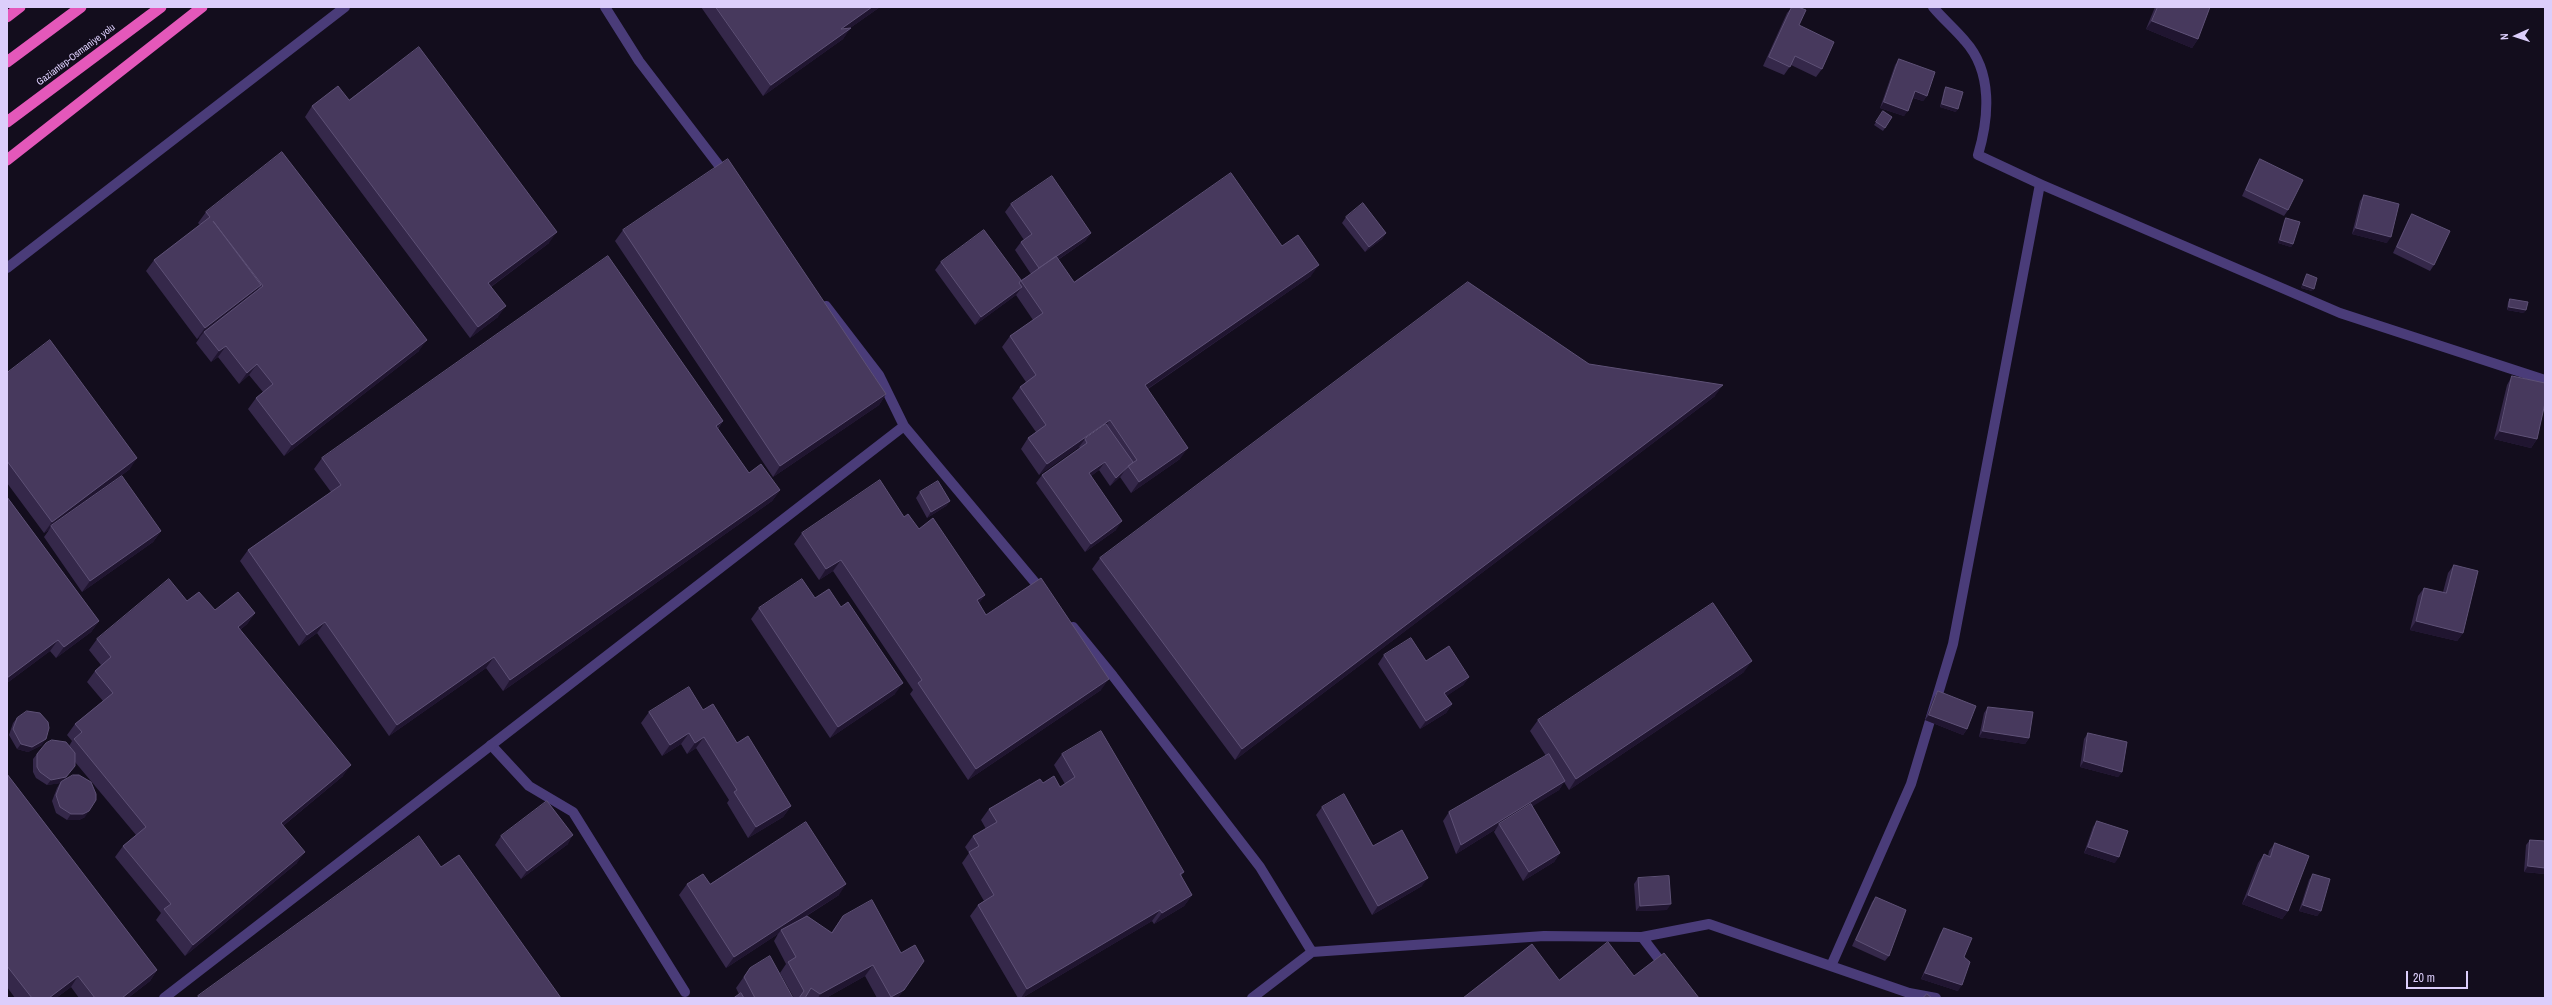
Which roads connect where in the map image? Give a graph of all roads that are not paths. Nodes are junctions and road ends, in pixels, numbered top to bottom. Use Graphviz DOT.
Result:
graph roads {
  1 [pos="20,7"];
  2 [pos="80,7"];
  3 [pos="161,7"];
  4 [pos="202,7"];
  5 [pos="345,7"];
  6 [pos="605,7"];
  7 [pos="1933,7"];
  8 [pos="7,17"];
  9 [pos="7,62"];
  10 [pos="7,122"];
  11 [pos="7,160"];
  12 [pos="2040,184"];
  13 [pos="735,186"];
  14 [pos="7,268"];
  15 [pos="821,300"];
  16 [pos="2545,380"];
  17 [pos="904,426"];
  18 [pos="1052,602"];
  19 [pos="1067,621"];
  20 [pos="491,745"];
  21 [pos="1642,938"];
  22 [pos="1312,952"];
  23 [pos="1831,966"];
  24 [pos="1670,974"];
  25 [pos="685,992"];
  26 [pos="164,998"];
  27 [pos="1252,998"];
  28 [pos="1936,998"];
  1 -- 8 [label="highway"];
  2 -- 9 [label="highway"];
  3 -- 10 [label="highway, Gaziantep-Osmaniye yolu"];
  4 -- 11 [label="highway"];
  5 -- 14 [label="street"];
  6 -- 13 [label="street"];
  7 -- 12 [label="street"];
  12 -- 16 [label="street"];
  12 -- 23 [label="street"];
  15 -- 17 [label="street"];
  17 -- 18 [label="street"];
  17 -- 20 [label="street"];
  19 -- 22 [label="street"];
  20 -- 25 [label="street"];
  20 -- 26 [label="street"];
  21 -- 22 [label="street"];
  21 -- 23 [label="street"];
  21 -- 24 [label="street"];
  22 -- 27 [label="street"];
  23 -- 28 [label="street"];
}
